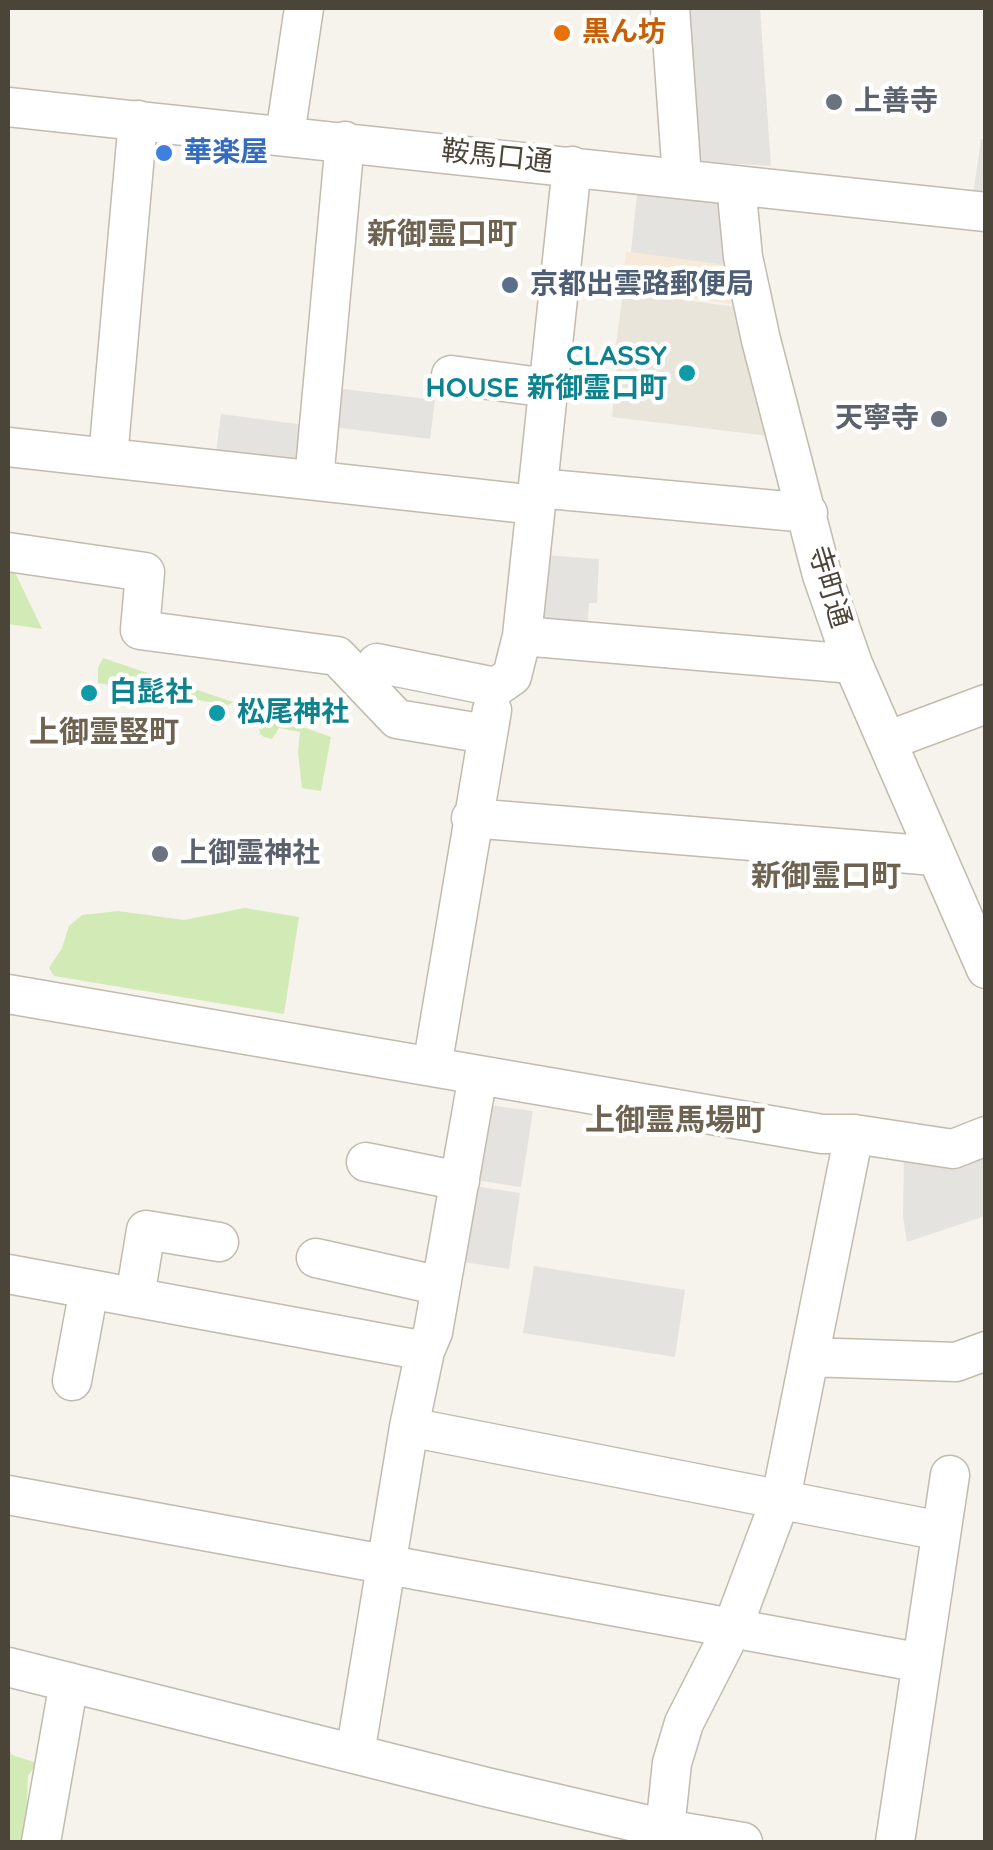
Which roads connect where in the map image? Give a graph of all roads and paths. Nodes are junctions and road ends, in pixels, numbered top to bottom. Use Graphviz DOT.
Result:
graph roads {
  1 [pos="304,8"];
  2 [pos="670,8"];
  3 [pos="8,107"];
  4 [pos="138,120"];
  5 [pos="285,135"];
  6 [pos="345,141"];
  7 [pos="572,166"];
  8 [pos="682,178"];
  9 [pos="736,185"];
  10 [pos="986,212"];
  11 [pos="450,375"];
  12 [pos="548,388"];
  13 [pos="8,447"];
  14 [pos="108,458"];
  15 [pos="314,480"];
  16 [pos="537,496"];
  17 [pos="808,513"];
  18 [pos="8,552"];
  19 [pos="522,636"];
  20 [pos="377,663"];
  21 [pos="854,664"];
  22 [pos="496,687"];
  23 [pos="986,704"];
  24 [pos="486,734"];
  25 [pos="888,741"];
  26 [pos="471,818"];
  27 [pos="935,856"];
  28 [pos="986,969"];
  29 [pos="8,994"];
  30 [pos="432,1067"];
  31 [pos="478,1075"];
  32 [pos="838,1134"];
  33 [pos="986,1136"];
  34 [pos="366,1162"];
  35 [pos="460,1181"];
  36 [pos="220,1242"];
  37 [pos="316,1258"];
  38 [pos="8,1274"];
  39 [pos="441,1286"];
  40 [pos="89,1289"];
  41 [pos="135,1298"];
  42 [pos="425,1351"];
  43 [pos="986,1351"];
  44 [pos="809,1357"];
  45 [pos="72,1381"];
  46 [pos="409,1427"];
  47 [pos="950,1475"];
  48 [pos="8,1495"];
  49 [pos="781,1498"];
  50 [pos="942,1532"];
  51 [pos="386,1565"];
  52 [pos="732,1628"];
  53 [pos="922,1663"];
  54 [pos="8,1666"];
  55 [pos="69,1682"];
  56 [pos="355,1754"];
  57 [pos="665,1829"];
  58 [pos="41,1842"];
  59 [pos="744,1842"];
  60 [pos="895,1842"];
  1 -- 5 [label="street"];
  2 -- 8 [label="street"];
  3 -- 4 [label="street, 鞍馬口通"];
  4 -- 5 [label="street, 鞍馬口通"];
  4 -- 14 [label="street"];
  5 -- 6 [label="street, 鞍馬口通"];
  6 -- 7 [label="street, 鞍馬口通"];
  6 -- 15 [label="street"];
  7 -- 8 [label="street, 鞍馬口通"];
  7 -- 12 [label="street"];
  8 -- 9 [label="street, 鞍馬口通"];
  9 -- 10 [label="street, 鞍馬口通"];
  9 -- 17 [label="street, 寺町通"];
  11 -- 12 [label="street"];
  12 -- 16 [label="street"];
  13 -- 14 [label="street"];
  14 -- 15 [label="street"];
  15 -- 16 [label="street"];
  16 -- 17 [label="street"];
  16 -- 19 [label="street"];
  17 -- 21 [label="street, 寺町通"];
  18 -- 24 [label="street"];
  19 -- 21 [label="street"];
  19 -- 22 [label="street"];
  20 -- 22 [label="street"];
  21 -- 25 [label="street, 寺町通"];
  22 -- 24 [label="street"];
  23 -- 25 [label="street"];
  24 -- 26 [label="street"];
  25 -- 27 [label="street, 寺町通"];
  26 -- 27 [label="street"];
  26 -- 30 [label="street"];
  27 -- 28 [label="street, 寺町通"];
  29 -- 30 [label="street"];
  30 -- 31 [label="street"];
  31 -- 32 [label="street"];
  31 -- 35 [label="street"];
  32 -- 33 [label="street"];
  32 -- 44 [label="street"];
  34 -- 35 [label="street"];
  35 -- 39 [label="street"];
  36 -- 41 [label="street"];
  37 -- 39 [label="street"];
  38 -- 40 [label="street"];
  39 -- 42 [label="street"];
  40 -- 41 [label="street"];
  40 -- 45 [label="street"];
  41 -- 42 [label="street"];
  42 -- 46 [label="street"];
  43 -- 44 [label="street"];
  44 -- 49 [label="street"];
  46 -- 49 [label="street"];
  46 -- 51 [label="street"];
  47 -- 50 [label="street"];
  48 -- 51 [label="street"];
  49 -- 50 [label="street"];
  49 -- 52 [label="street"];
  50 -- 53 [label="street"];
  51 -- 52 [label="street"];
  51 -- 56 [label="street"];
  52 -- 53 [label="street"];
  52 -- 57 [label="street"];
  53 -- 60 [label="street"];
  54 -- 55 [label="street"];
  55 -- 56 [label="street"];
  55 -- 58 [label="street"];
  56 -- 57 [label="street"];
  57 -- 59 [label="street"];
}
